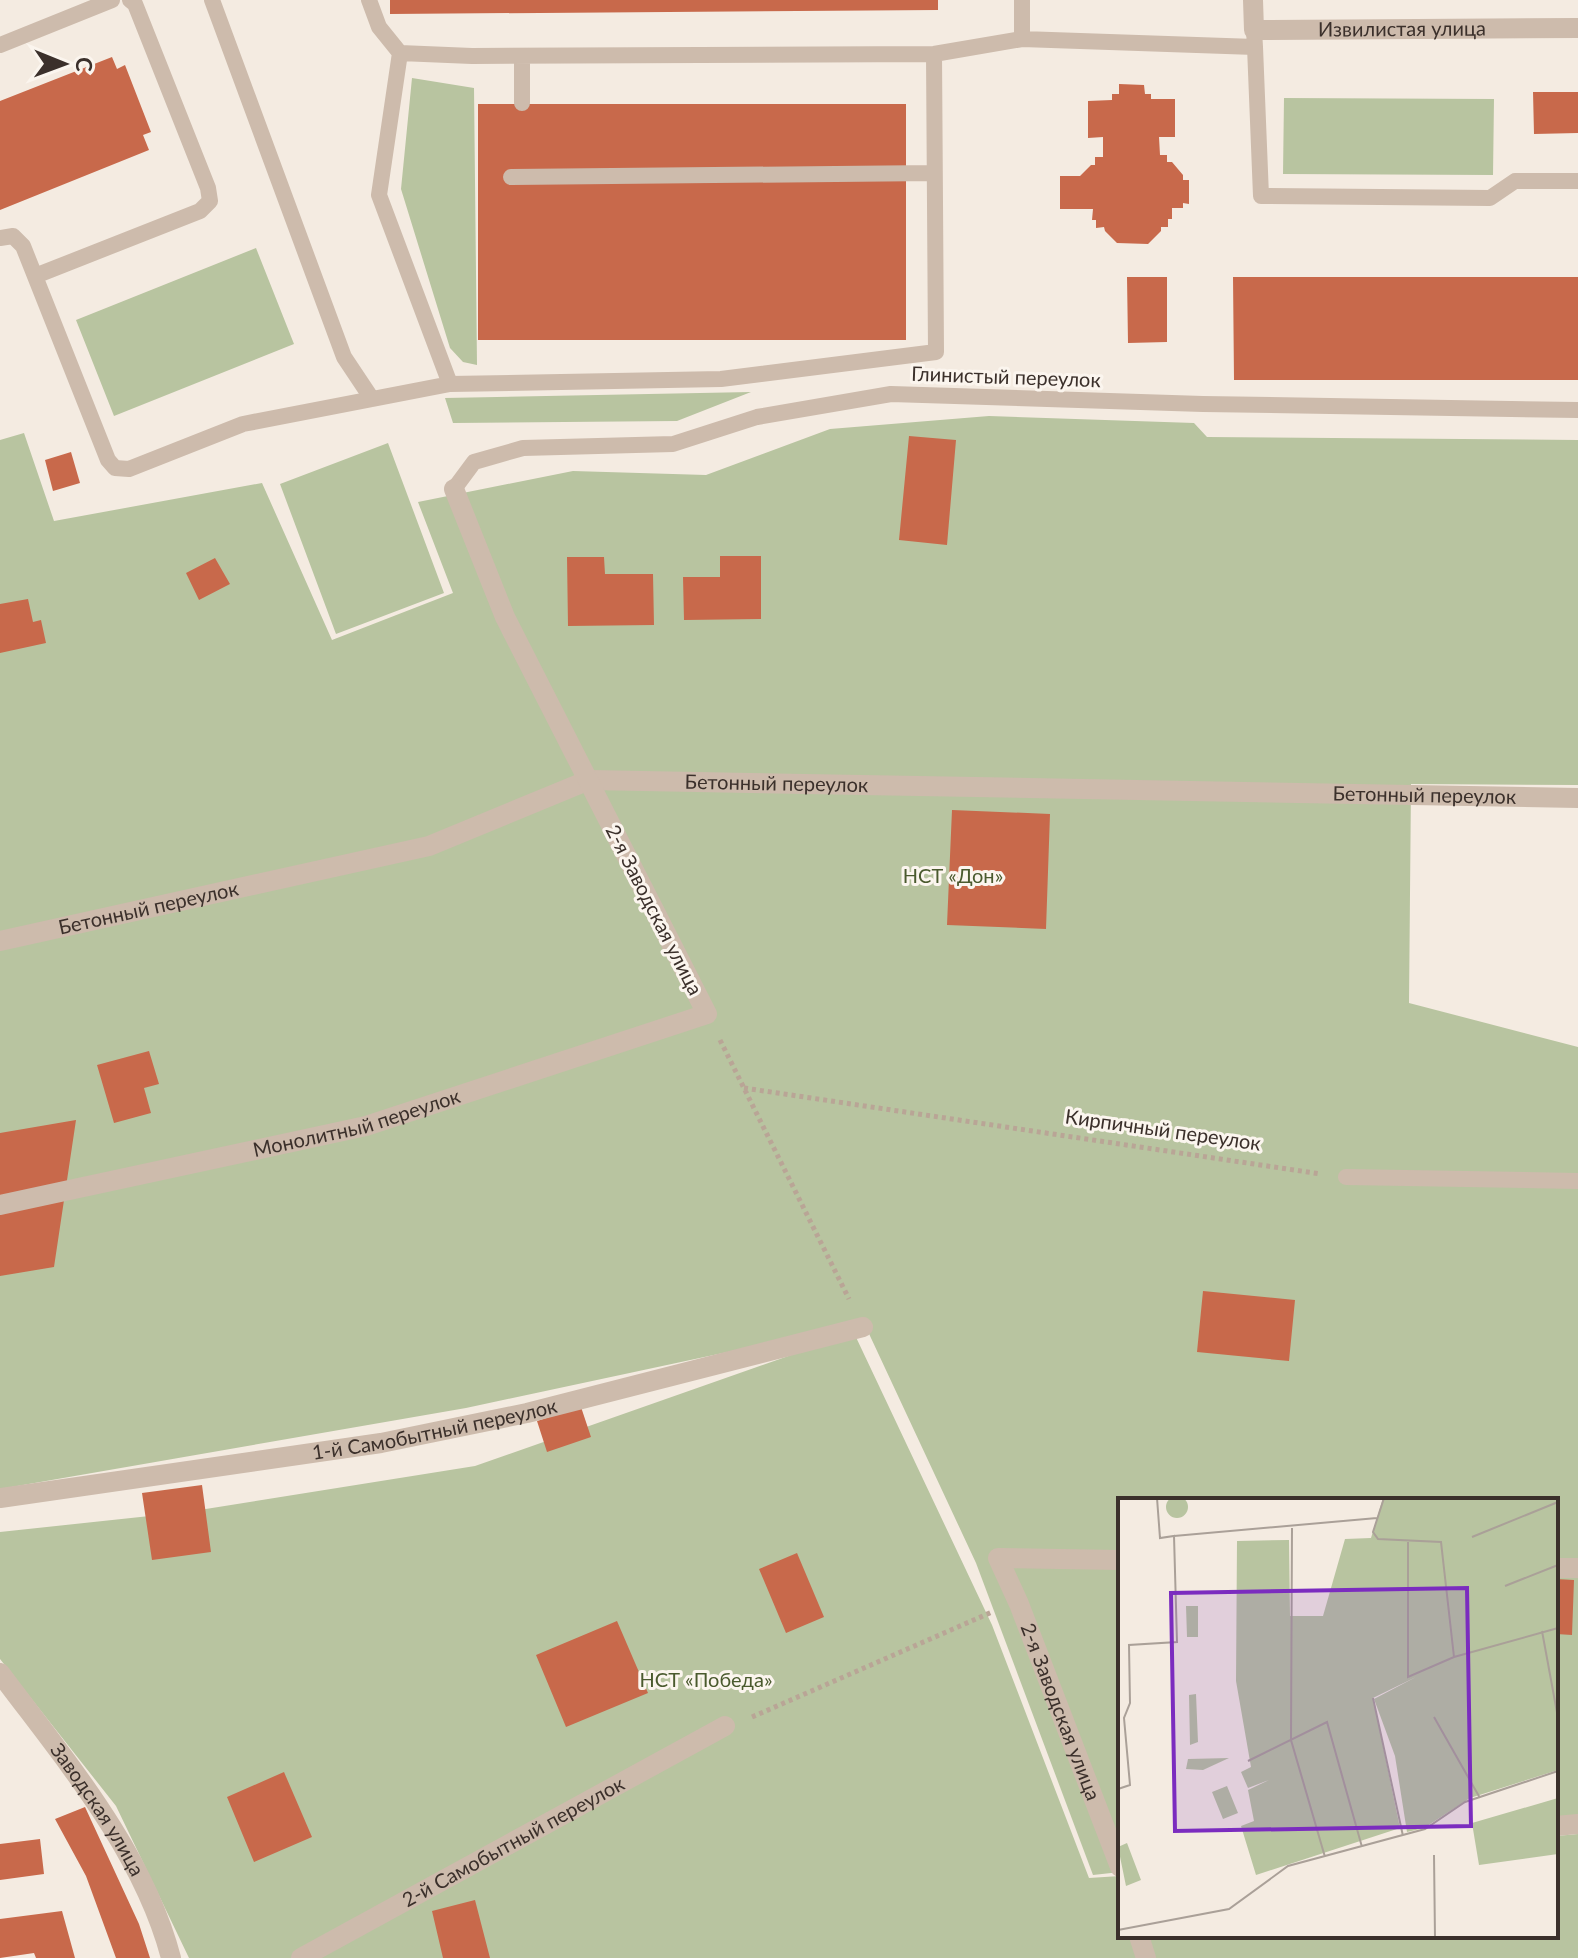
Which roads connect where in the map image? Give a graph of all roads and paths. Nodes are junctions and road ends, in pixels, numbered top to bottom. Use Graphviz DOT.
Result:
graph roads {
  1 [pos="112,0"];
  2 [pos="130,0"];
  3 [pos="212,0"];
  4 [pos="369,0"];
  5 [pos="1022,0"];
  6 [pos="1253,0"];
  7 [pos="1578,28"];
  8 [pos="1254,38"];
  9 [pos="1022,39"];
  10 [pos="0,45"];
  11 [pos="400,53"];
  12 [pos="934,54"];
  13 [pos="522,56"];
  14 [pos="522,103"];
  15 [pos="934,173"];
  16 [pos="511,177"];
  17 [pos="1578,181"];
  18 [pos="0,238"];
  19 [pos="35,276"];
  20 [pos="450,384"];
  21 [pos="372,399"];
  22 [pos="1578,410"];
  23 [pos="454,489"];
  24 [pos="589,780"];
  25 [pos="1578,798"];
  26 [pos="0,941"];
  27 [pos="707,1014"];
  28 [pos="744,1088"];
  29 [pos="1346,1177"];
  30 [pos="1578,1181"];
  31 [pos="0,1205"];
  32 [pos="863,1327"];
  33 [pos="0,1498"];
  34 [pos="1118,1560"];
  35 [pos="980,1616"];
  36 [pos="0,1673"];
  37 [pos="774,1709"];
  38 [pos="725,1726"];
  39 [pos="1578,1824"];
  40 [pos="1558,1826"];
  41 [pos="1118,1862"];
  42 [pos="1140,1938"];
  43 [pos="171,1958"];
  44 [pos="301,1958"];
  45 [pos="1146,1958"];
  1 -- 10 [label="lane"];
  2 -- 19 [label="lane"];
  3 -- 21 [label="lane"];
  4 -- 11 [label="lane"];
  5 -- 9 [label="lane"];
  6 -- 8 [label="street"];
  7 -- 8 [label="street, Извилистая улица"];
  8 -- 9 [label="lane"];
  8 -- 17 [label="lane"];
  9 -- 12 [label="lane"];
  11 -- 13 [label="lane"];
  11 -- 20 [label="lane"];
  12 -- 13 [label="lane"];
  12 -- 15 [label="lane"];
  13 -- 14 [label="lane"];
  15 -- 16 [label="lane"];
  15 -- 20 [label="lane"];
  18 -- 19 [label="lane"];
  19 -- 21 [label="lane"];
  20 -- 21 [label="lane"];
  22 -- 23 [label="lane, Глинистый переулок"];
  23 -- 24 [label="street, 2-я Заводская улица"];
  24 -- 25 [label="street, Бетонный переулок"];
  24 -- 26 [label="street, Бетонный переулок"];
  24 -- 27 [label="street, 2-я Заводская улица"];
  27 -- 28 [label="path, 2-я Заводская улица"];
  27 -- 31 [label="street, Монолитный переулок"];
  28 -- 29 [label="path, Кирпичный переулок"];
  28 -- 32 [label="path, 2-я Заводская улица"];
  29 -- 30 [label="lane"];
  32 -- 33 [label="street, 1-й Самобытный переулок"];
  34 -- 41 [label="street, 2-я Заводская улица"];
  35 -- 37 [label="path"];
  36 -- 43 [label="street, Заводская улица"];
  38 -- 44 [label="street, 2-й Самобытный переулок"];
  39 -- 40 [label="street"];
  42 -- 45 [label="street"];
}
